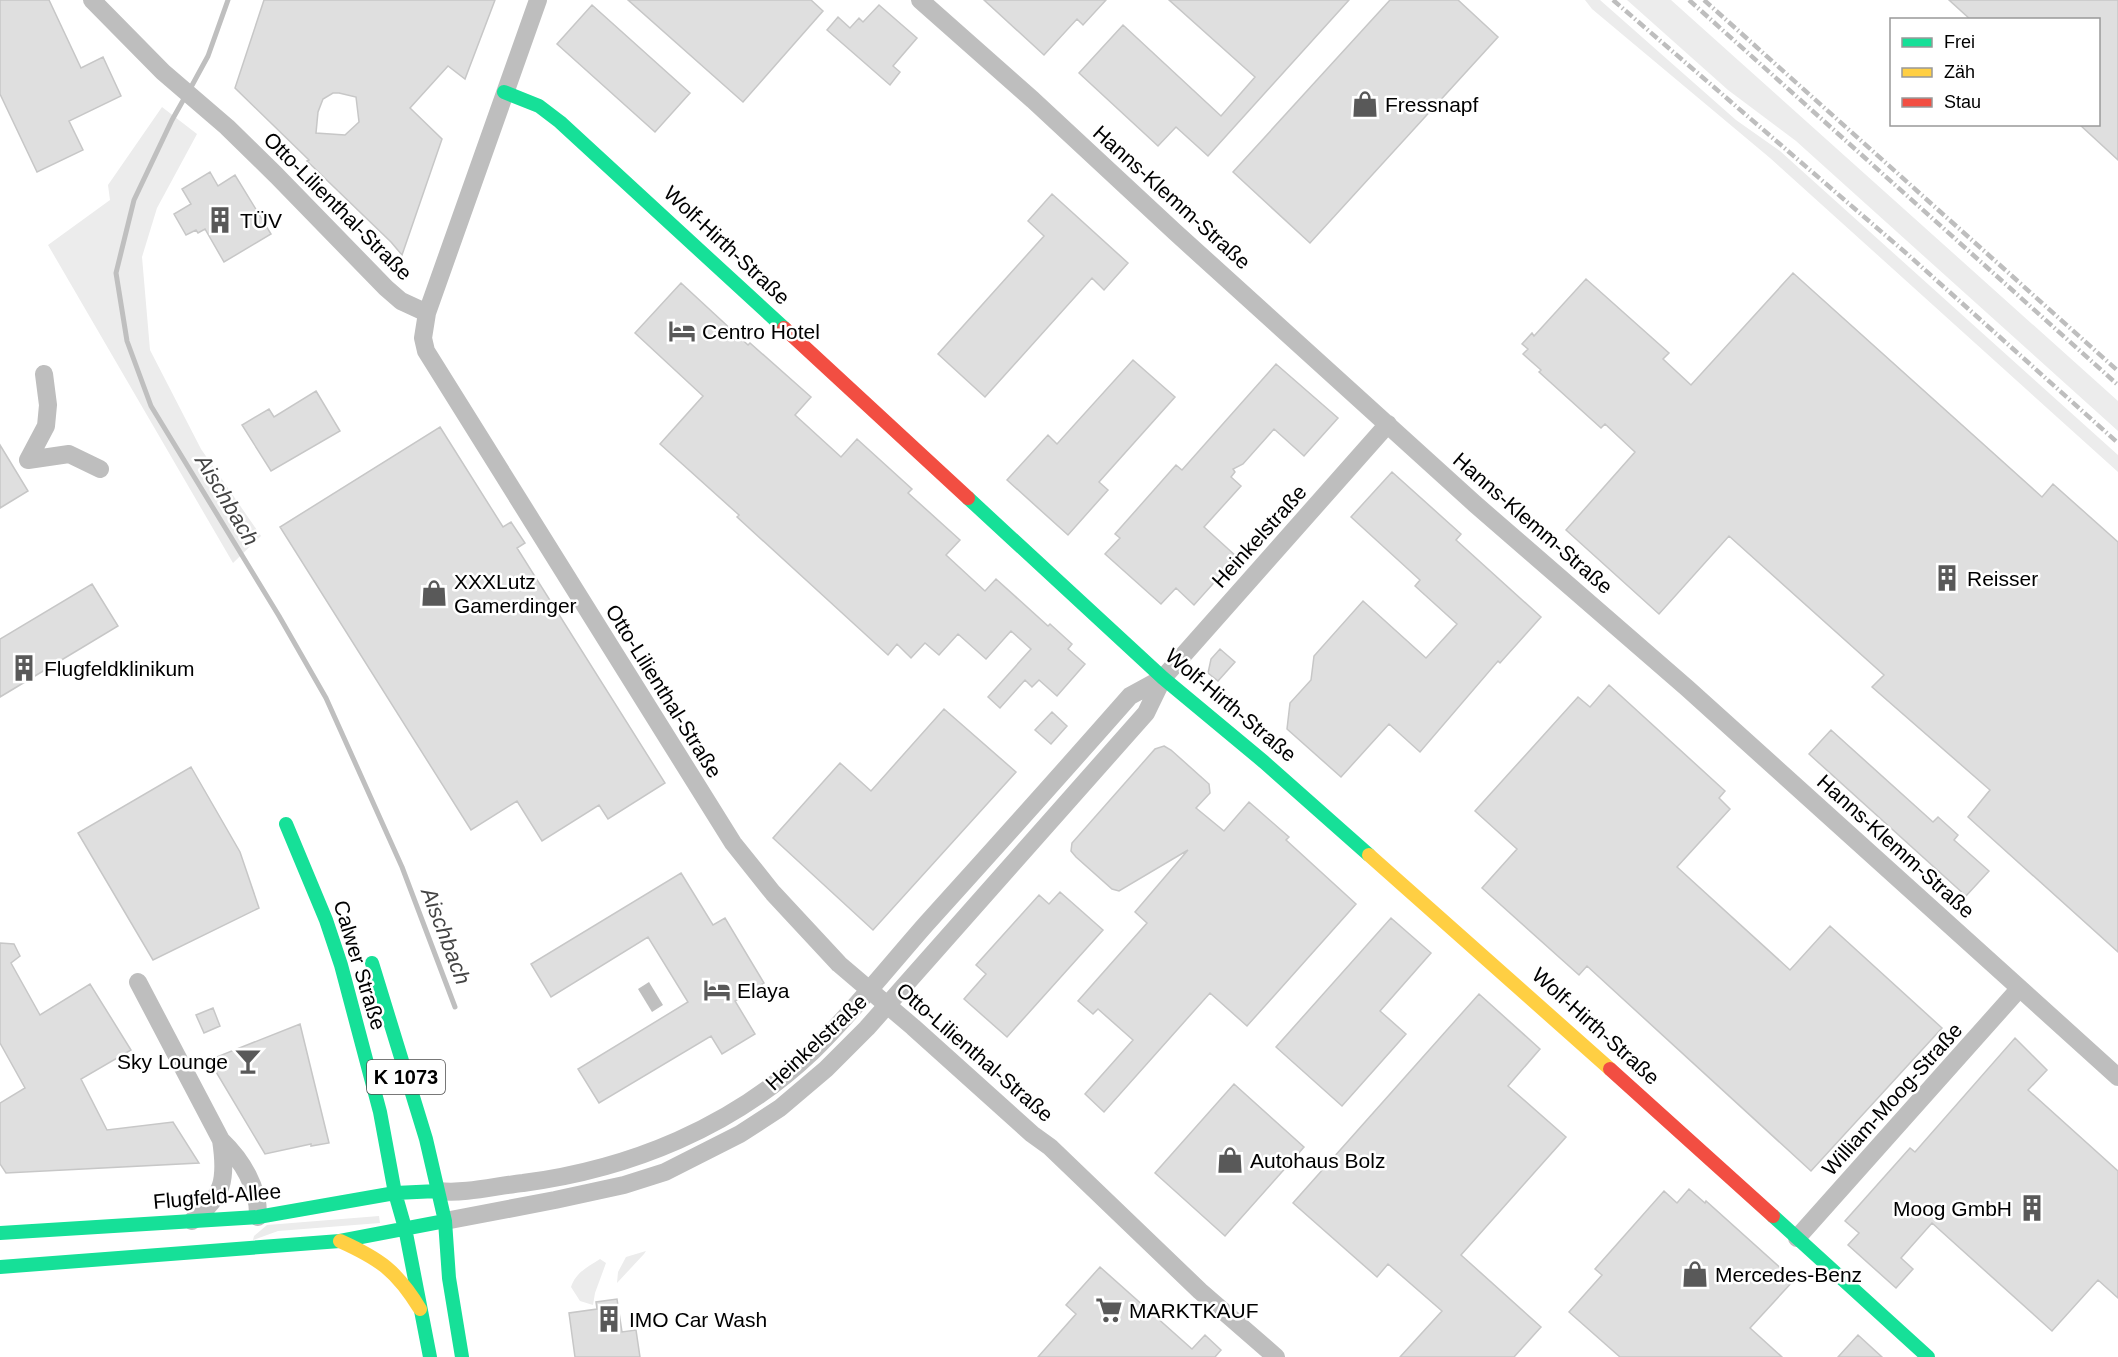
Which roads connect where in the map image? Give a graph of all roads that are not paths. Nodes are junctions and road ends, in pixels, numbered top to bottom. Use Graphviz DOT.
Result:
graph roads {
  1 [pos="92,0"];
  2 [pos="538,0"];
  3 [pos="920,0"];
  4 [pos="504,92"];
  5 [pos="427,313"];
  6 [pos="44,374"];
  7 [pos="1388,424"];
  8 [pos="100,469"];
  9 [pos="1163,678"];
  10 [pos="285,824"];
  11 [pos="372,963"];
  12 [pos="138,982"];
  13 [pos="870,989"];
  14 [pos="2019,989"];
  15 [pos="888,1005"];
  16 [pos="2118,1077"];
  17 [pos="222,1140"];
  18 [pos="438,1191"];
  19 [pos="395,1193"];
  20 [pos="192,1221"];
  21 [pos="445,1221"];
  22 [pos="251,1227"];
  23 [pos="405,1228"];
  24 [pos="0,1233"];
  25 [pos="1797,1238"];
  26 [pos="340,1241"];
  27 [pos="223,1251"];
  28 [pos="0,1267"];
  29 [pos="422,1312"];
  30 [pos="430,1357"];
  31 [pos="462,1357"];
  32 [pos="1276,1357"];
  33 [pos="1928,1357"];
  1 -- 5 [label="street, Otto-Lilienthal-Straße"];
  2 -- 4 [label="street"];
  3 -- 7 [label="street, Hanns-Klemm-Straße"];
  4 -- 5 [label="street"];
  4 -- 9 [label="main road, Wolf-Hirth-Straße"];
  5 -- 13 [label="street, Otto-Lilienthal-Straße"];
  6 -- 8 [label="street"];
  7 -- 9 [label="street, Heinkelstraße"];
  7 -- 14 [label="street, Hanns-Klemm-Straße"];
  9 -- 13 [label="street, Heinkelstraße"];
  9 -- 15 [label="street, Heinkelstraße"];
  9 -- 25 [label="main road, Wolf-Hirth-Straße"];
  10 -- 19 [label="main road, Calwer Straße / K 1073"];
  11 -- 18 [label="main road, Calwer Straße / K 1073"];
  12 -- 17 [label="street"];
  13 -- 15 [label="street, Otto-Lilienthal-Straße"];
  13 -- 18 [label="street, Heinkelstraße"];
  14 -- 16 [label="street, Hanns-Klemm-Straße"];
  14 -- 25 [label="street, William-Moog-Straße"];
  15 -- 21 [label="street, Heinkelstraße"];
  15 -- 32 [label="street, Otto-Lilienthal-Straße"];
  17 -- 20 [label="street"];
  17 -- 22 [label="street"];
  18 -- 19 [label="main road, Flugfeld-Allee"];
  18 -- 21 [label="main road, K 1073"];
  19 -- 22 [label="main road, Flugfeld-Allee"];
  19 -- 23 [label="main road, K 1073"];
  20 -- 22 [label="main road, Flugfeld-Allee"];
  20 -- 24 [label="main road, Flugfeld-Allee"];
  21 -- 23 [label="main road, Heinkelstraße"];
  21 -- 31 [label="main road, K 1073"];
  22 -- 27 [label="main road"];
  23 -- 26 [label="main road"];
  23 -- 29 [label="main road, K 1073"];
  25 -- 33 [label="main road, Wolf-Hirth-Straße"];
  26 -- 27 [label="main road"];
  26 -- 29 [label="main road"];
  27 -- 28 [label="main road"];
  29 -- 30 [label="main road, K 1073"];
}
